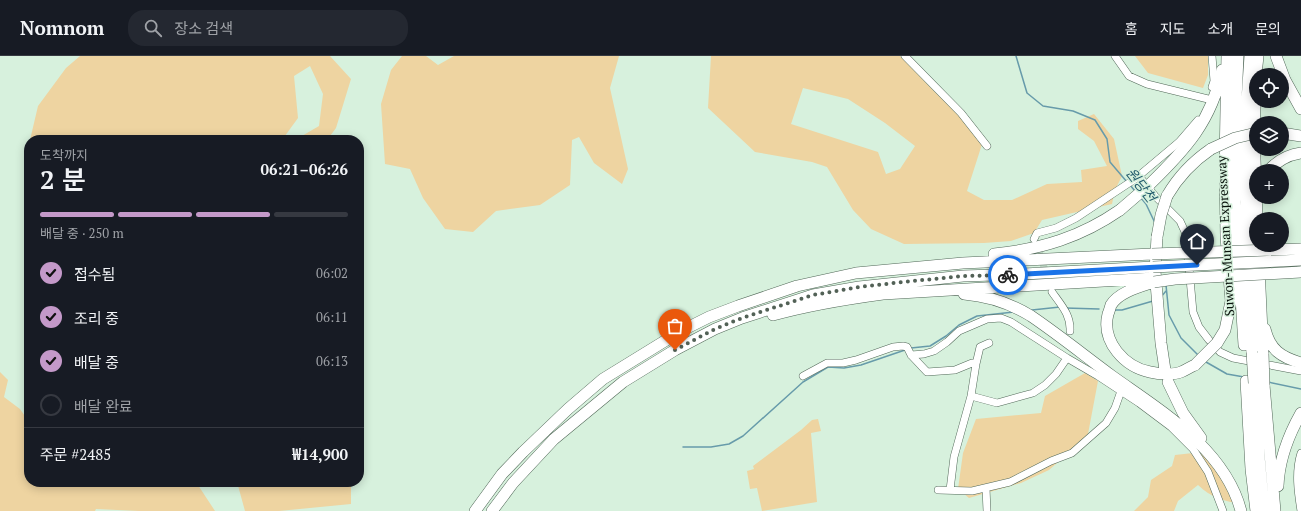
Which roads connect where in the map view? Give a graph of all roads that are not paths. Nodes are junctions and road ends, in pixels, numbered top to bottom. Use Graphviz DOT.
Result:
graph roads {
  1 [pos="905,56"];
  2 [pos="1115,56"];
  3 [pos="1212,56"];
  4 [pos="1226,56"];
  5 [pos="1238,56"];
  6 [pos="1250,56"];
  7 [pos="1258,56"];
  8 [pos="1276,56"];
  9 [pos="1257,68"];
  10 [pos="1208,99"];
  11 [pos="1255,108"];
  12 [pos="1301,109"];
  13 [pos="1289,134"];
  14 [pos="1249,136"];
  15 [pos="1301,136"];
  16 [pos="987,146"];
  17 [pos="1301,153"];
  18 [pos="1276,164"];
  19 [pos="1137,177"];
  20 [pos="1258,212"];
  21 [pos="1034,239"];
  22 [pos="1301,243"];
  23 [pos="1289,246"];
  24 [pos="1289,249"];
  25 [pos="1301,249"];
  26 [pos="1249,251"];
  27 [pos="1258,252"];
  28 [pos="1301,260"];
  29 [pos="887,270"];
  30 [pos="1301,272"];
  31 [pos="1154,280"];
  32 [pos="1260,287"];
  33 [pos="1052,292"];
  34 [pos="883,294"];
  35 [pos="1070,331"];
  36 [pos="989,343"];
  37 [pos="909,352"];
  38 [pos="1253,352"];
  39 [pos="1066,358"];
  40 [pos="1301,363"];
  41 [pos="976,364"];
  42 [pos="1165,370"];
  43 [pos="1301,371"];
  44 [pos="803,376"];
  45 [pos="1168,382"];
  46 [pos="1255,383"];
  47 [pos="612,391"];
  48 [pos="1121,391"];
  49 [pos="971,396"];
  50 [pos="1301,413"];
  51 [pos="1301,453"];
  52 [pos="1230,482"];
  53 [pos="986,488"];
  54 [pos="938,490"];
  55 [pos="950,490"];
  56 [pos="475,511"];
  57 [pos="492,511"];
  58 [pos="987,511"];
  59 [pos="1223,511"];
  60 [pos="1242,511"];
  61 [pos="1256,511"];
  62 [pos="1264,511"];
  63 [pos="1277,511"];
  64 [pos="1301,511"];
  1 -- 16 [label="street"];
  2 -- 10 [label="street"];
  3 -- 10 [label="street"];
  4 -- 29 [label="highway, bridge"];
  4 -- 31 [label="highway, bridge"];
  5 -- 38 [label="highway, Suwon-Munsan Expressway"];
  6 -- 38 [label="highway, Suwon-Munsan Expressway"];
  7 -- 9 [label="highway"];
  8 -- 12 [label="highway"];
  10 -- 19 [label="street"];
  11 -- 20 [label="highway"];
  13 -- 15 [label="highway"];
  14 -- 42 [label="highway, bridge"];
  17 -- 18 [label="highway"];
  19 -- 21 [label="street"];
  19 -- 43 [label="street"];
  22 -- 23 [label="highway, bridge"];
  24 -- 25 [label="highway, bridge"];
  26 -- 29 [label="highway, bridge"];
  27 -- 32 [label="highway"];
  28 -- 47 [label="highway, bridge"];
  29 -- 56 [label="highway"];
  30 -- 31 [label="highway, bridge"];
  31 -- 34 [label="highway"];
  32 -- 38 [label="highway"];
  32 -- 40 [label="highway"];
  33 -- 35 [label="street"];
  34 -- 47 [label="highway"];
  34 -- 52 [label="highway"];
  36 -- 41 [label="street"];
  37 -- 39 [label="street"];
  37 -- 41 [label="street"];
  37 -- 44 [label="street"];
  38 -- 46 [label="highway, bridge"];
  38 -- 46 [label="highway, Suwon-Munsan Expressway"];
  39 -- 48 [label="street"];
  39 -- 49 [label="street"];
  41 -- 49 [label="street"];
  45 -- 52 [label="highway"];
  46 -- 61 [label="highway, Suwon-Munsan Expressway"];
  46 -- 62 [label="highway, Suwon-Munsan Expressway"];
  46 -- 63 [label="highway"];
  47 -- 57 [label="highway"];
  48 -- 53 [label="street"];
  48 -- 59 [label="street"];
  49 -- 55 [label="street"];
  50 -- 63 [label="highway"];
  51 -- 64 [label="street"];
  52 -- 60 [label="highway"];
  53 -- 55 [label="street"];
  53 -- 58 [label="street"];
  54 -- 55 [label="street"];
}
